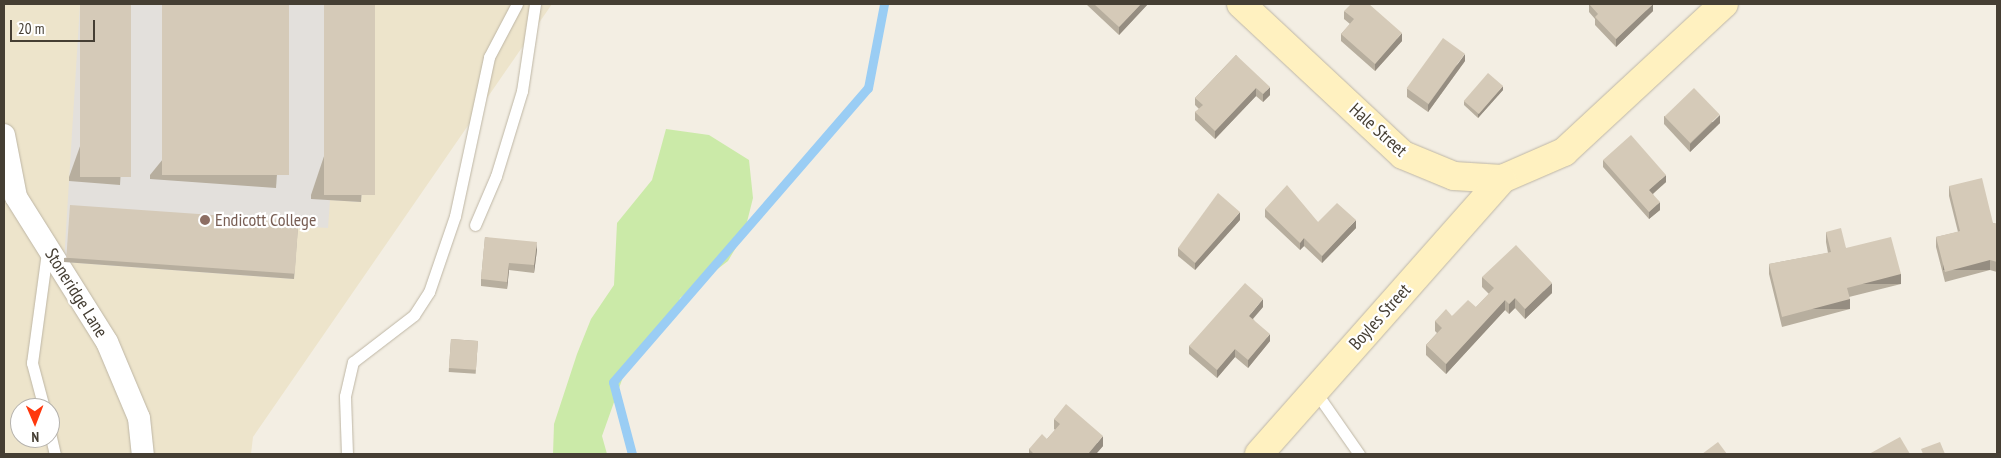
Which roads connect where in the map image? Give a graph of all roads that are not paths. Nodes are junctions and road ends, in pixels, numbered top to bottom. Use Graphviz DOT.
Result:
graph roads {
  1 [pos="517,4"];
  2 [pos="535,4"];
  3 [pos="1241,4"];
  4 [pos="1724,4"];
  5 [pos="4,135"];
  6 [pos="1502,179"];
  7 [pos="475,225"];
  8 [pos="48,248"];
  9 [pos="1314,389"];
  10 [pos="41,398"];
  11 [pos="143,454"];
  12 [pos="346,454"];
  13 [pos="1259,454"];
  14 [pos="1359,454"];
  1 -- 12 [label="lane"];
  2 -- 7 [label="lane"];
  3 -- 6 [label="main road, Hale Street"];
  4 -- 6 [label="main road, Hale Street"];
  5 -- 8 [label="street, Stoneridge Lane"];
  6 -- 9 [label="main road, Boyles Street"];
  8 -- 10 [label="lane"];
  8 -- 11 [label="street, Stoneridge Lane"];
  9 -- 13 [label="main road, Boyles Street"];
  9 -- 14 [label="lane"];
}
